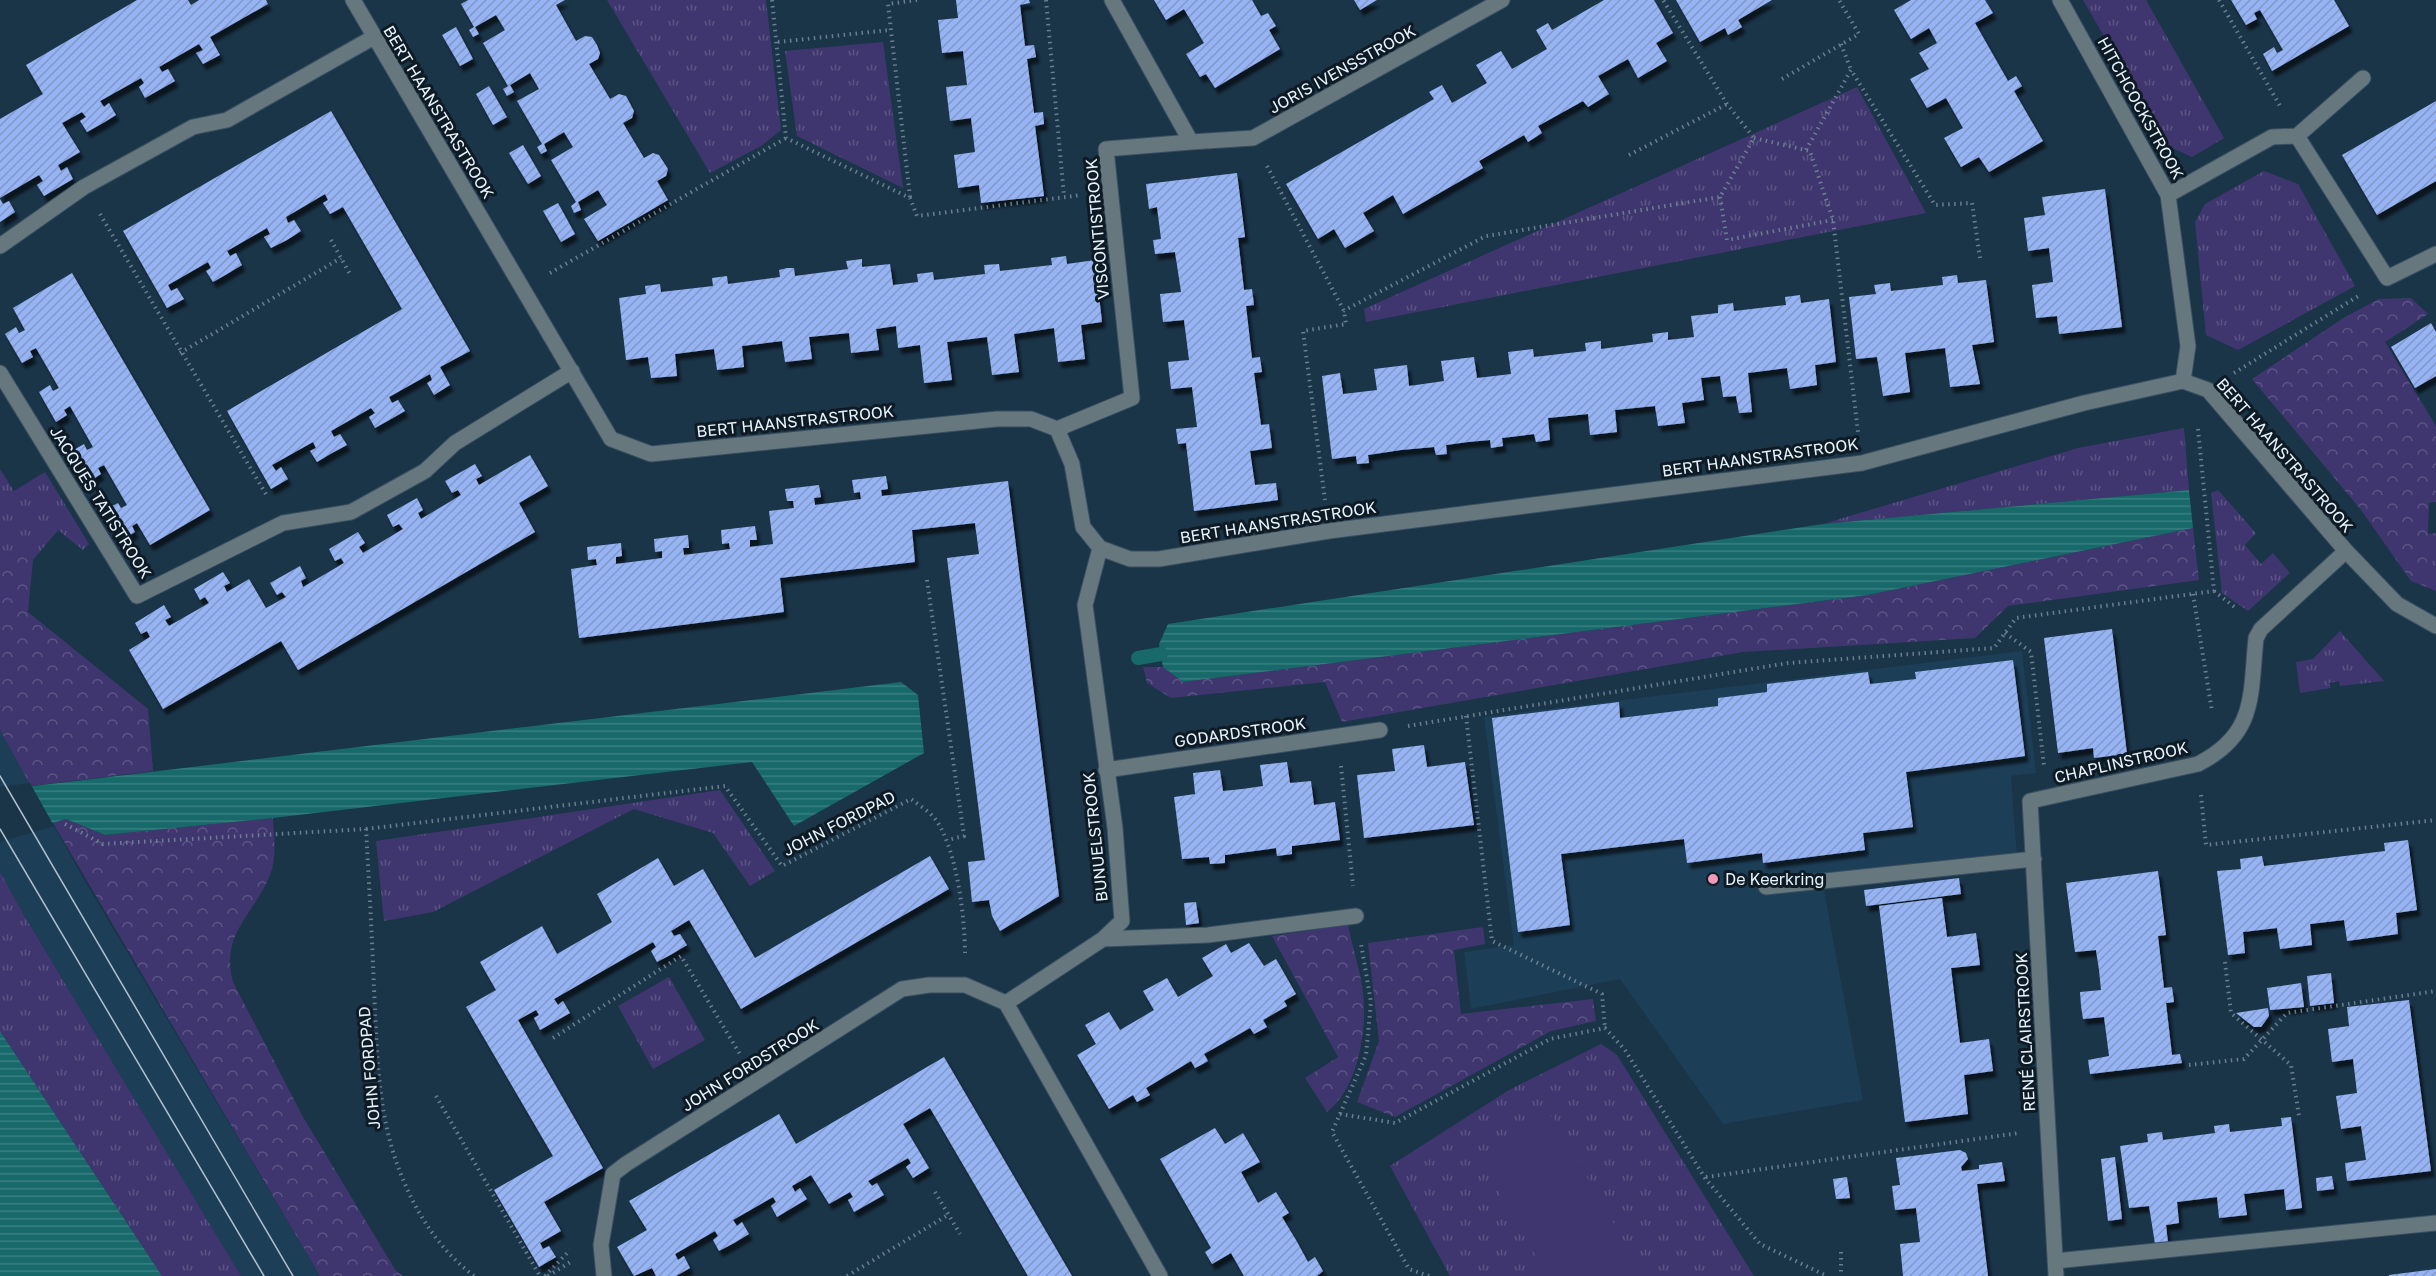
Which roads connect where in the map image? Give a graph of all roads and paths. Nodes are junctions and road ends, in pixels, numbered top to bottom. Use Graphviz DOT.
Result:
graph roads {
  1 [pos="353,0"];
  2 [pos="772,0"];
  3 [pos="917,0"];
  4 [pos="1046,0"];
  5 [pos="1112,0"];
  6 [pos="1502,0"];
  7 [pos="1664,0"];
  8 [pos="1839,0"];
  9 [pos="2060,0"];
  10 [pos="2219,0"];
  11 [pos="889,30"];
  12 [pos="374,37"];
  13 [pos="778,42"];
  14 [pos="1841,44"];
  15 [pos="1851,70"];
  16 [pos="2363,78"];
  17 [pos="1782,79"];
  18 [pos="1727,104"];
  19 [pos="2297,136"];
  20 [pos="786,138"];
  21 [pos="1253,138"];
  22 [pos="1754,138"];
  23 [pos="1191,142"];
  24 [pos="1806,150"];
  25 [pos="1629,155"];
  26 [pos="84,188"];
  27 [pos="1111,194"];
  28 [pos="2168,195"];
  29 [pos="1064,196"];
  30 [pos="1720,197"];
  31 [pos="910,198"];
  32 [pos="1833,220"];
  33 [pos="331,240"];
  34 [pos="0,246"];
  35 [pos="2436,254"];
  36 [pos="341,258"];
  37 [pos="1980,258"];
  38 [pos="351,276"];
  39 [pos="2387,279"];
  40 [pos="523,289"];
  41 [pos="1344,311"];
  42 [pos="180,353"];
  43 [pos="572,371"];
  44 [pos="0,373"];
  45 [pos="2195,385"];
  46 [pos="1057,429"];
  47 [pos="1862,463"];
  48 [pos="283,523"];
  49 [pos="1329,531"];
  50 [pos="1100,548"];
  51 [pos="2346,551"];
  52 [pos="927,580"];
  53 [pos="2193,594"];
  54 [pos="2436,626"];
  55 [pos="2005,633"];
  56 [pos="1466,716"];
  57 [pos="1380,730"];
  58 [pos="2219,753"];
  59 [pos="2198,764"];
  60 [pos="1106,770"];
  61 [pos="2048,797"];
  62 [pos="2030,801"];
  63 [pos="2436,820"];
  64 [pos="65,824"];
  65 [pos="366,829"];
  66 [pos="947,840"];
  67 [pos="2034,859"];
  68 [pos="1766,887"];
  69 [pos="1356,916"];
  70 [pos="1103,939"];
  71 [pos="2225,962"];
  72 [pos="965,985"];
  73 [pos="2436,991"];
  74 [pos="1006,1003"];
  75 [pos="1605,1028"];
  76 [pos="553,1038"];
  77 [pos="2263,1040"];
  78 [pos="2188,1065"];
  79 [pos="757,1082"];
  80 [pos="436,1096"];
  81 [pos="2299,1116"];
  82 [pos="2048,1129"];
  83 [pos="1705,1178"];
  84 [pos="935,1192"];
  85 [pos="948,1215"];
  86 [pos="2436,1224"];
  87 [pos="960,1234"];
  88 [pos="1841,1252"];
  89 [pos="2055,1268"];
  90 [pos="474,1276"];
  91 [pos="540,1276"];
  92 [pos="604,1276"];
  93 [pos="848,1276"];
  94 [pos="1160,1276"];
  95 [pos="1429,1276"];
  96 [pos="1827,1276"];
  97 [pos="1841,1276"];
  1 -- 12 [label="street, BERT HAANSTRASTROOK"];
  2 -- 13 [label="path"];
  3 -- 11 [label="path"];
  4 -- 29 [label="path"];
  5 -- 23 [label="street"];
  6 -- 21 [label="street, JORIS IVENSSTROOK"];
  7 -- 18 [label="path"];
  8 -- 14 [label="path"];
  9 -- 28 [label="street, HITCHCOCKSTROOK"];
  10 -- 19 [label="path"];
  11 -- 13 [label="path"];
  11 -- 31 [label="path"];
  12 -- 26 [label="street"];
  12 -- 40 [label="street, BERT HAANSTRASTROOK"];
  13 -- 20 [label="path"];
  14 -- 15 [label="path"];
  14 -- 17 [label="path"];
  15 -- 24 [label="path"];
  15 -- 37 [label="path"];
  16 -- 19 [label="street"];
  18 -- 22 [label="path"];
  18 -- 25 [label="path"];
  19 -- 28 [label="street"];
  19 -- 39 [label="street"];
  20 -- 31 [label="path"];
  20 -- 40 [label="path"];
  21 -- 23 [label="street, JORIS IVENSSTROOK"];
  21 -- 41 [label="path"];
  22 -- 24 [label="path"];
  22 -- 30 [label="path"];
  23 -- 27 [label="street, VISCONTISTROOK"];
  24 -- 32 [label="path"];
  26 -- 34 [label="street"];
  26 -- 42 [label="path"];
  27 -- 29 [label="path"];
  27 -- 46 [label="street, VISCONTISTROOK"];
  28 -- 45 [label="street, HITCHCOCKSTROOK"];
  29 -- 31 [label="path"];
  30 -- 32 [label="path"];
  30 -- 41 [label="path"];
  32 -- 47 [label="path"];
  33 -- 36 [label="path"];
  35 -- 39 [label="street"];
  36 -- 38 [label="path"];
  36 -- 42 [label="path"];
  39 -- 45 [label="path"];
  40 -- 43 [label="street, BERT HAANSTRASTROOK"];
  41 -- 49 [label="path"];
  42 -- 48 [label="path"];
  43 -- 46 [label="street, BERT HAANSTRASTROOK"];
  43 -- 48 [label="street, JACQUES TATISTROOK"];
  44 -- 48 [label="street, JACQUES TATISTROOK"];
  45 -- 47 [label="street, BERT HAANSTRASTROOK"];
  45 -- 51 [label="street, BERT HAANSTRASTROOK"];
  45 -- 53 [label="path"];
  46 -- 50 [label="street"];
  47 -- 49 [label="street, BERT HAANSTRASTROOK"];
  49 -- 50 [label="street, BERT HAANSTRASTROOK"];
  50 -- 60 [label="street, BUNUELSTROOK"];
  51 -- 54 [label="street, BERT HAANSTRASTROOK"];
  51 -- 58 [label="street, CHAPLINSTROOK"];
  52 -- 66 [label="path"];
  53 -- 55 [label="path"];
  53 -- 58 [label="path"];
  55 -- 56 [label="path"];
  55 -- 61 [label="path"];
  56 -- 57 [label="path"];
  56 -- 75 [label="path"];
  57 -- 60 [label="street, GODARDSTROOK"];
  58 -- 59 [label="street, CHAPLINSTROOK"];
  59 -- 61 [label="street, CHAPLINSTROOK"];
  59 -- 63 [label="path"];
  60 -- 70 [label="street, BUNUELSTROOK"];
  61 -- 62 [label="street, CHAPLINSTROOK"];
  62 -- 67 [label="street, RENÉ CLAIRSTROOK"];
  64 -- 65 [label="path, JOHN FORDPAD"];
  65 -- 66 [label="path, JOHN FORDPAD"];
  65 -- 90 [label="path, JOHN FORDPAD"];
  66 -- 72 [label="path, JOHN FORDPAD"];
  67 -- 68 [label="street"];
  67 -- 82 [label="street, RENÉ CLAIRSTROOK"];
  69 -- 70 [label="street"];
  70 -- 74 [label="street, BUNUELSTROOK"];
  71 -- 77 [label="path"];
  72 -- 74 [label="street, JOHN FORDSTROOK"];
  72 -- 79 [label="street, JOHN FORDSTROOK"];
  73 -- 77 [label="path"];
  74 -- 94 [label="street"];
  75 -- 83 [label="path"];
  75 -- 95 [label="path"];
  76 -- 79 [label="path"];
  77 -- 78 [label="path"];
  77 -- 81 [label="path"];
  79 -- 92 [label="street, JOHN FORDSTROOK"];
  80 -- 91 [label="path"];
  82 -- 83 [label="path"];
  82 -- 89 [label="street, RENÉ CLAIRSTROOK"];
  83 -- 96 [label="path"];
  84 -- 85 [label="path"];
  85 -- 87 [label="path"];
  85 -- 93 [label="path"];
  86 -- 89 [label="street, RENÉ CLAIRSTROOK"];
  88 -- 97 [label="path"];
}
